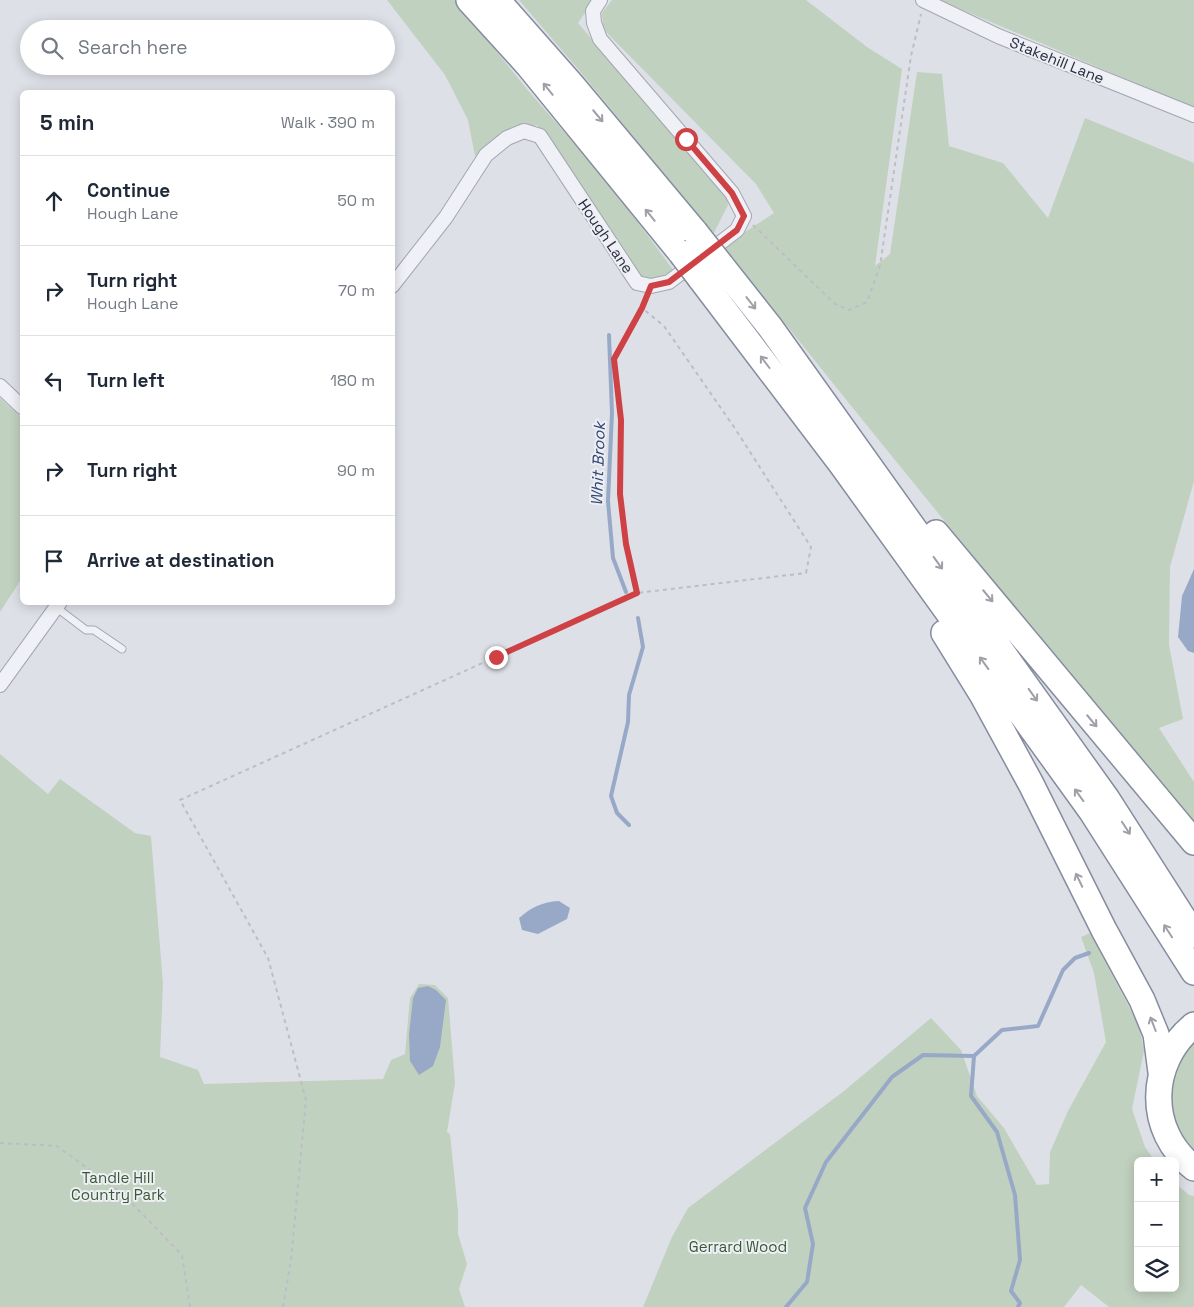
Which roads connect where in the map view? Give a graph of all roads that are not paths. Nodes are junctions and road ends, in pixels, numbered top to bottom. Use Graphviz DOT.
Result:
graph roads {
  1 [pos="469,0"];
  2 [pos="497,0"];
  3 [pos="600,0"];
  4 [pos="924,0"];
  5 [pos="1194,115"];
  6 [pos="395,282"];
  7 [pos="770,327"];
  8 [pos="781,382"];
  9 [pos="0,386"];
  10 [pos="20,405"];
  11 [pos="58,605"];
  12 [pos="122,649"];
  13 [pos="0,685"];
  14 [pos="1194,842"];
  15 [pos="1194,935"];
  16 [pos="1194,972"];
  17 [pos="1194,1025"];
  18 [pos="1161,1072"];
  19 [pos="1194,1168"];
  8 -- 1 [label="highway, one-way, bridge"];
  2 -- 7 [label="highway, one-way, bridge"];
  3 -- 6 [label="street, Hough Lane"];
  4 -- 5 [label="street, Stakehill Lane"];
  7 -- 14 [label="highway, one-way"];
  7 -- 15 [label="highway, one-way"];
  16 -- 8 [label="highway, one-way"];
  18 -- 8 [label="highway, one-way"];
  9 -- 10 [label="street"];
  11 -- 12 [label="lane"];
  11 -- 13 [label="street"];
  17 -- 18 [label="highway"];
  18 -- 19 [label="highway"];
}
